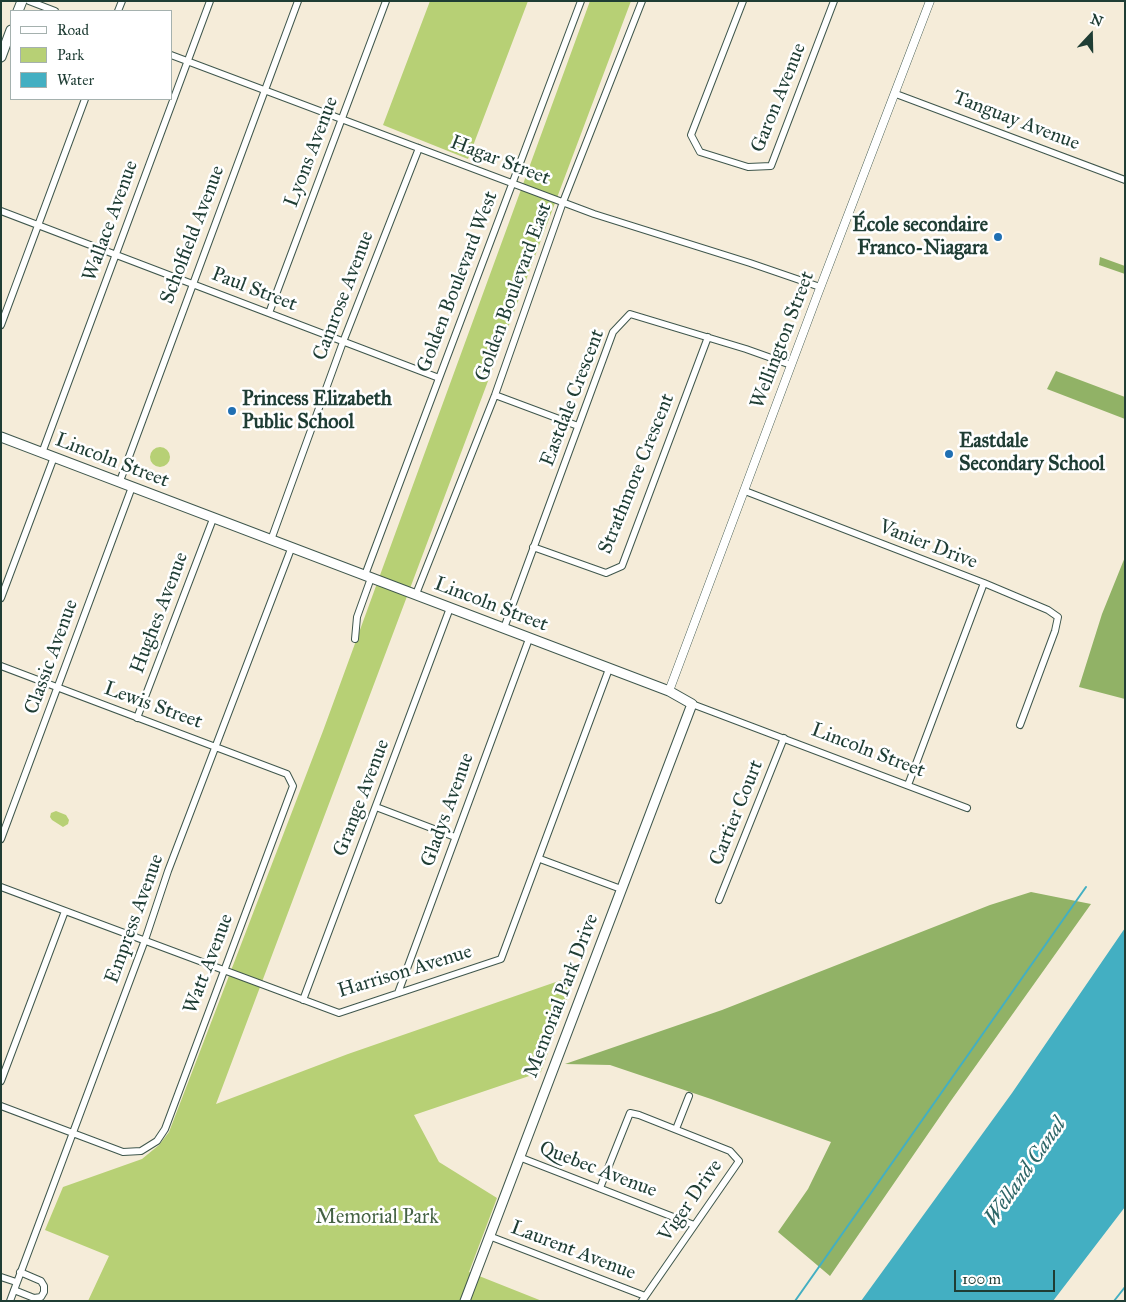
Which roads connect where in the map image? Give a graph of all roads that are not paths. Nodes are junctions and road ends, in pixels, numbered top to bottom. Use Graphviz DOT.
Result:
graph roads {
  1 [pos="29,1"];
  2 [pos="210,1"];
  3 [pos="298,1"];
  4 [pos="386,1"];
  5 [pos="581,1"];
  6 [pos="642,1"];
  7 [pos="834,1"];
  8 [pos="930,1"];
  9 [pos="741,2"];
  10 [pos="52,10"];
  11 [pos="10,33"];
  12 [pos="172,55"];
  13 [pos="1,57"];
  14 [pos="188,61"];
  15 [pos="265,90"];
  16 [pos="896,94"];
  17 [pos="86,100"];
  18 [pos="342,119"];
  19 [pos="419,148"];
  20 [pos="1125,180"];
  21 [pos="513,183"];
  22 [pos="563,202"];
  23 [pos="1,210"];
  24 [pos="39,225"];
  25 [pos="116,254"];
  26 [pos="192,284"];
  27 [pos="820,287"];
  28 [pos="269,314"];
  29 [pos="1,325"];
  30 [pos="708,337"];
  31 [pos="343,342"];
  32 [pos="791,365"];
  33 [pos="439,378"];
  34 [pos="494,395"];
  35 [pos="578,426"];
  36 [pos="1,437"];
  37 [pos="42,453"];
  38 [pos="54,457"];
  39 [pos="120,481"];
  40 [pos="132,487"];
  41 [pos="744,491"];
  42 [pos="213,519"];
  43 [pos="271,540"];
  44 [pos="533,547"];
  45 [pos="291,548"];
  46 [pos="368,576"];
  47 [pos="984,584"];
  48 [pos="416,594"];
  49 [pos="1,598"];
  50 [pos="450,608"];
  51 [pos="504,628"];
  52 [pos="355,639"];
  53 [pos="530,639"];
  54 [pos="1,666"];
  55 [pos="609,670"];
  56 [pos="58,688"];
  57 [pos="669,691"];
  58 [pos="692,704"];
  59 [pos="137,718"];
  60 [pos="1020,725"];
  61 [pos="784,738"];
  62 [pos="217,747"];
  63 [pos="291,779"];
  64 [pos="908,785"];
  65 [pos="376,807"];
  66 [pos="967,808"];
  67 [pos="455,837"];
  68 [pos="1,839"];
  69 [pos="540,859"];
  70 [pos="1,887"];
  71 [pos="622,889"];
  72 [pos="719,900"];
  73 [pos="65,911"];
  74 [pos="145,940"];
  75 [pos="224,970"];
  76 [pos="398,993"];
  77 [pos="304,1000"];
  78 [pos="1,1081"];
  79 [pos="689,1096"];
  80 [pos="1,1107"];
  81 [pos="676,1129"];
  82 [pos="72,1133"];
  83 [pos="519,1157"];
  84 [pos="600,1188"];
  85 [pos="694,1225"];
  86 [pos="489,1236"];
  87 [pos="20,1272"];
  88 [pos="1,1277"];
  89 [pos="16,1282"];
  90 [pos="14,1290"];
  91 [pos="644,1298"];
  92 [pos="10,1301"];
  93 [pos="465,1301"];
  1 -- 10 [label="street"];
  2 -- 14 [label="street, Wallace Avenue"];
  3 -- 15 [label="street, Scholfield Avenue"];
  4 -- 18 [label="street, Lyons Avenue"];
  5 -- 21 [label="street, Golden Boulevard West"];
  6 -- 22 [label="street, Golden Boulevard East"];
  7 -- 9 [label="street, Garon Avenue"];
  8 -- 16 [label="street, Wellington Street"];
  11 -- 13 [label="main road"];
  12 -- 14 [label="street, Hagar Street"];
  14 -- 15 [label="street, Hagar Street"];
  14 -- 25 [label="street, Wallace Avenue"];
  15 -- 18 [label="street, Hagar Street"];
  15 -- 26 [label="street, Scholfield Avenue"];
  16 -- 20 [label="street, Tanguay Avenue"];
  16 -- 27 [label="street, Wellington Street"];
  17 -- 24 [label="street"];
  18 -- 19 [label="street, Hagar Street"];
  18 -- 28 [label="street, Lyons Avenue"];
  19 -- 21 [label="street, Hagar Street"];
  19 -- 31 [label="street, Camrose Avenue"];
  21 -- 22 [label="street, Hagar Street"];
  21 -- 33 [label="street, Golden Boulevard West"];
  22 -- 27 [label="street, Hagar Street"];
  22 -- 34 [label="street, Golden Boulevard East"];
  23 -- 24 [label="street, Paul Street"];
  24 -- 25 [label="street, Paul Street"];
  24 -- 29 [label="street"];
  25 -- 26 [label="street, Paul Street"];
  25 -- 37 [label="street, Wallace Avenue"];
  26 -- 28 [label="street, Paul Street"];
  26 -- 39 [label="street, Scholfield Avenue"];
  27 -- 32 [label="street, Wellington Street"];
  28 -- 31 [label="street, Paul Street"];
  30 -- 32 [label="street, Eastdale Crescent"];
  30 -- 35 [label="street, Eastdale Crescent"];
  30 -- 44 [label="street, Strathmore Crescent"];
  31 -- 33 [label="street, Paul Street"];
  31 -- 43 [label="street, Camrose Avenue"];
  32 -- 41 [label="street, Wellington Street"];
  33 -- 46 [label="street, Golden Boulevard West"];
  34 -- 35 [label="street"];
  34 -- 48 [label="street, Golden Boulevard East"];
  35 -- 44 [label="street, Eastdale Crescent"];
  36 -- 37 [label="main road, Lincoln Street"];
  37 -- 38 [label="main road, Lincoln Street"];
  38 -- 39 [label="main road, Lincoln Street"];
  38 -- 49 [label="street"];
  39 -- 40 [label="main road, Lincoln Street"];
  40 -- 42 [label="main road, Lincoln Street"];
  40 -- 56 [label="street, Classic Avenue"];
  41 -- 47 [label="street, Vanier Drive"];
  41 -- 57 [label="street, Wellington Street"];
  42 -- 43 [label="main road, Lincoln Street"];
  42 -- 59 [label="street, Hughes Avenue"];
  43 -- 45 [label="main road, Lincoln Street"];
  44 -- 51 [label="street, Eastdale Crescent"];
  45 -- 46 [label="main road, Lincoln Street"];
  45 -- 62 [label="street, Empress Avenue"];
  46 -- 48 [label="main road, Lincoln Street"];
  46 -- 52 [label="street, Golden Boulevard West"];
  47 -- 60 [label="street"];
  47 -- 64 [label="street, Vanier Drive"];
  48 -- 50 [label="main road, Lincoln Street"];
  50 -- 51 [label="main road, Lincoln Street"];
  50 -- 65 [label="street, Grange Avenue"];
  51 -- 53 [label="main road, Lincoln Street"];
  53 -- 55 [label="main road, Lincoln Street"];
  53 -- 67 [label="street, Gladys Avenue"];
  54 -- 56 [label="street, Lewis Street"];
  55 -- 57 [label="main road, Lincoln Street"];
  55 -- 69 [label="street, Harrison Avenue"];
  56 -- 59 [label="street, Lewis Street"];
  56 -- 68 [label="street, Classic Avenue"];
  57 -- 58 [label="main road, Lincoln Street"];
  58 -- 61 [label="street, Lincoln Street"];
  58 -- 71 [label="main road, Memorial Park Drive"];
  59 -- 62 [label="street, Lewis Street"];
  61 -- 64 [label="street, Lincoln Street"];
  61 -- 72 [label="street, Cartier Court"];
  62 -- 63 [label="street, Lewis Street"];
  62 -- 74 [label="street, Empress Avenue"];
  63 -- 75 [label="street, Watt Avenue"];
  64 -- 66 [label="street, Lincoln Street"];
  65 -- 67 [label="street"];
  65 -- 77 [label="street, Grange Avenue"];
  67 -- 76 [label="street, Gladys Avenue"];
  69 -- 71 [label="street"];
  69 -- 76 [label="street, Harrison Avenue"];
  70 -- 73 [label="street, Harrison Avenue"];
  71 -- 83 [label="main road, Memorial Park Drive"];
  73 -- 74 [label="street, Harrison Avenue"];
  73 -- 78 [label="street"];
  74 -- 75 [label="street, Harrison Avenue"];
  74 -- 82 [label="street, Empress Avenue"];
  75 -- 77 [label="street, Harrison Avenue"];
  75 -- 82 [label="street, Watt Avenue"];
  76 -- 77 [label="street, Harrison Avenue"];
  79 -- 81 [label="street"];
  80 -- 82 [label="street"];
  81 -- 84 [label="street, Viger Drive"];
  81 -- 85 [label="street, Viger Drive"];
  82 -- 87 [label="street, Empress Avenue"];
  83 -- 84 [label="street, Quebec Avenue"];
  83 -- 86 [label="main road, Memorial Park Drive"];
  84 -- 85 [label="street, Quebec Avenue"];
  85 -- 91 [label="street, Viger Drive"];
  86 -- 91 [label="street, Laurent Avenue"];
  86 -- 93 [label="main road, Memorial Park Drive"];
  87 -- 89 [label="street, Empress Avenue"];
  87 -- 90 [label="street"];
  88 -- 89 [label="street"];
  89 -- 90 [label="street, Empress Avenue"];
  90 -- 92 [label="street, Empress Avenue"];
}
